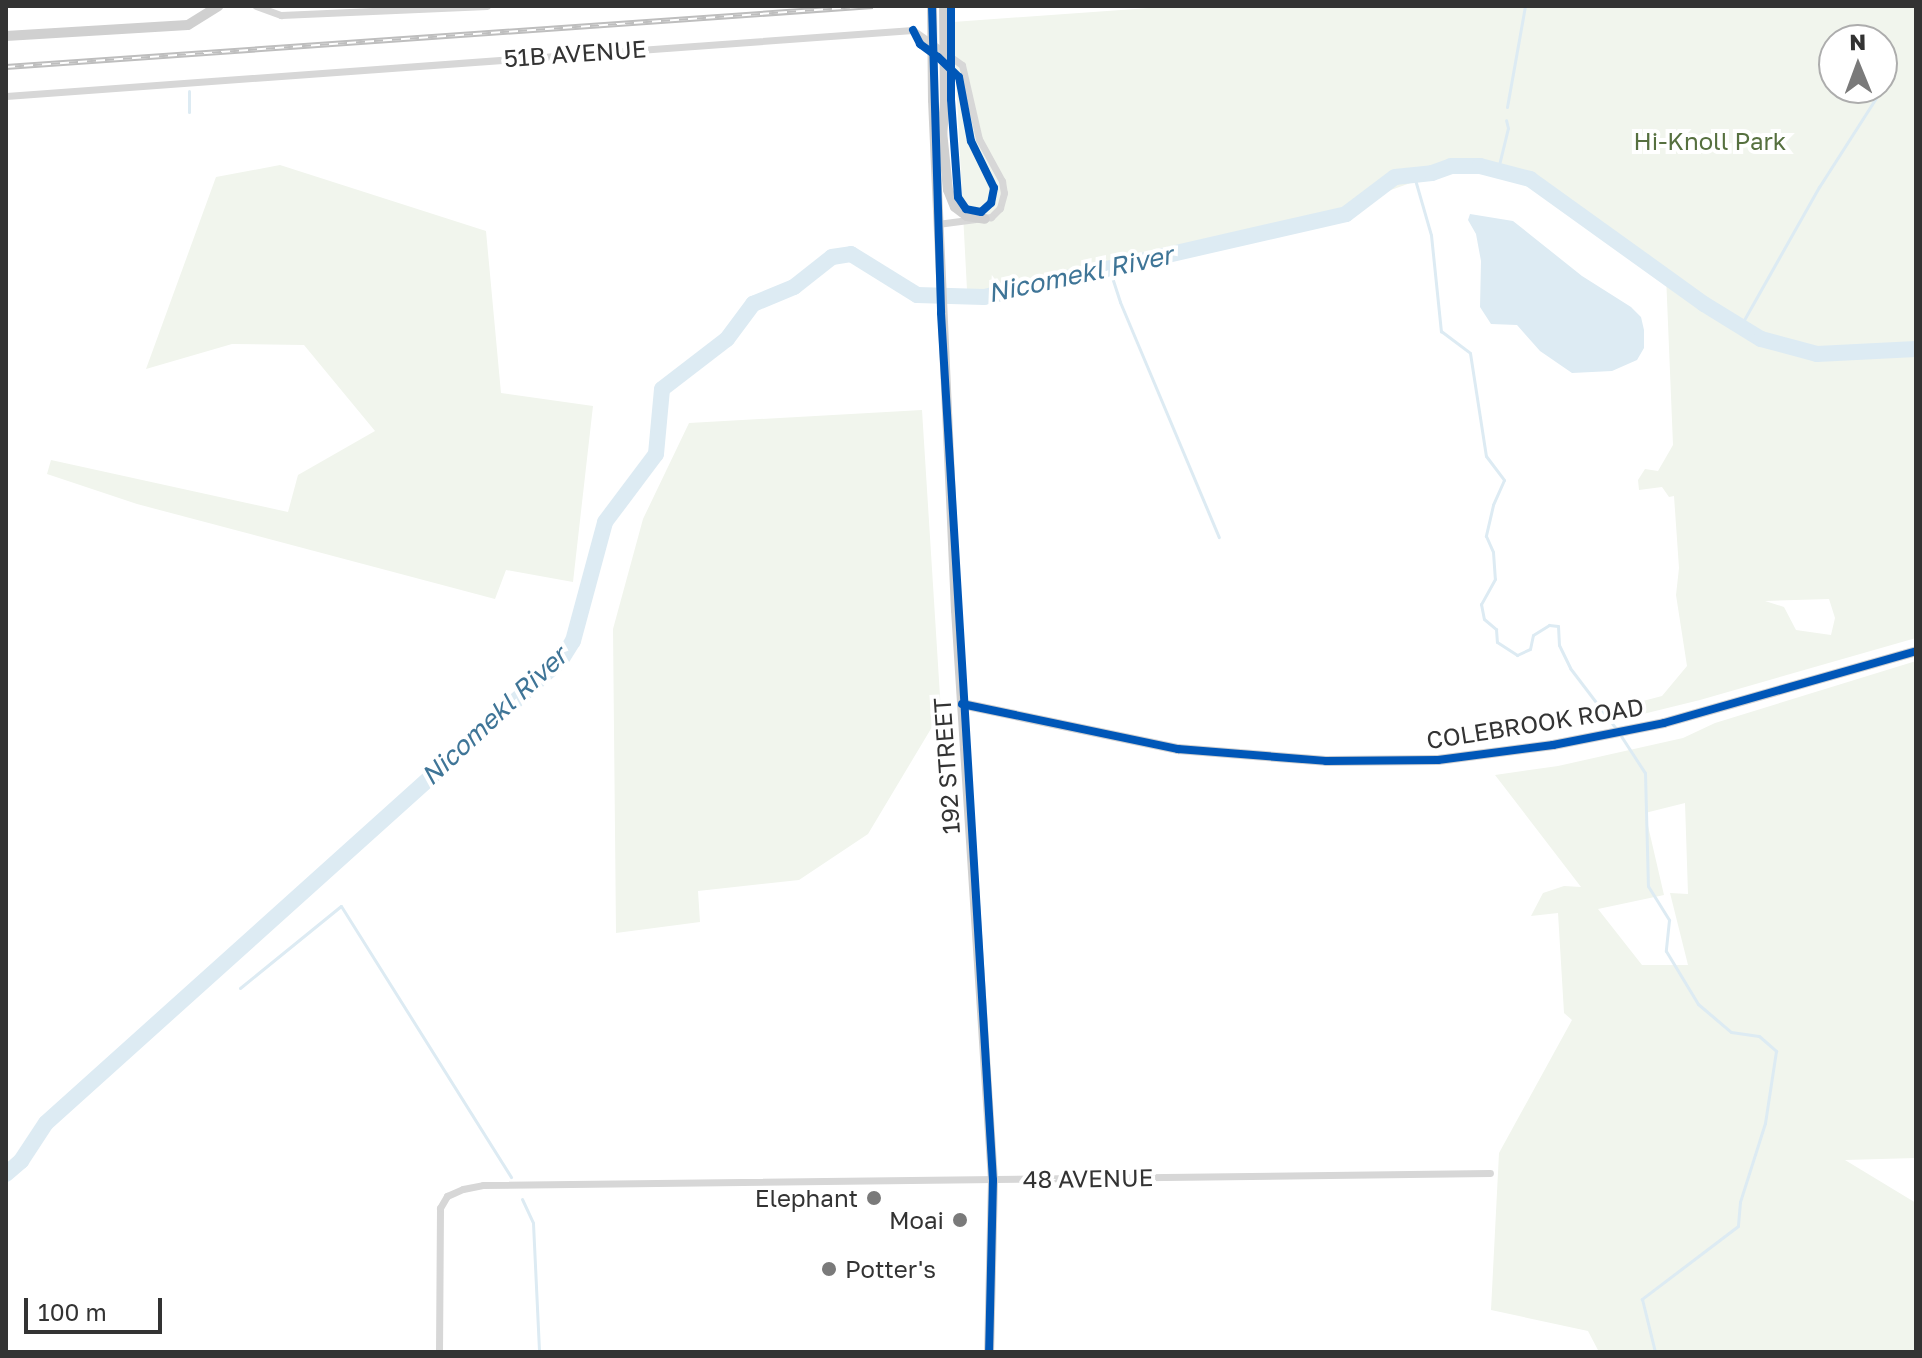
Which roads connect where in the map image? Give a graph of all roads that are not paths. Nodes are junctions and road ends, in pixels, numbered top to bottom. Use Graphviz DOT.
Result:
graph roads {
  1 [pos="219,6"];
  2 [pos="256,6"];
  3 [pos="487,6"];
  4 [pos="932,6"];
  5 [pos="944,6"];
  6 [pos="6,36"];
  7 [pos="6,96"];
  8 [pos="942,131"];
  9 [pos="937,178"];
  10 [pos="985,219"];
  11 [pos="937,224"];
  12 [pos="1916,651"];
  13 [pos="962,704"];
  14 [pos="1490,1173"];
  15 [pos="993,1180"];
  16 [pos="439,1352"];
  17 [pos="989,1352"];
  1 -- 6 [label="main road"];
  2 -- 3 [label="street"];
  4 -- 9 [label="main road, 192 STREET, bridge"];
  5 -- 8 [label="main road, 192 STREET, bridge"];
  7 -- 10 [label="street, 51B AVENUE"];
  8 -- 9 [label="main road, 192 STREET"];
  8 -- 10 [label="main road"];
  9 -- 11 [label="main road, 192 STREET"];
  10 -- 11 [label="street"];
  11 -- 13 [label="main road, 192 STREET"];
  12 -- 13 [label="main road, COLEBROOK ROAD"];
  13 -- 15 [label="main road, 192 STREET"];
  14 -- 15 [label="street, 48 AVENUE"];
  15 -- 16 [label="street, 48 AVENUE"];
  15 -- 17 [label="main road, 192 STREET"];
}
